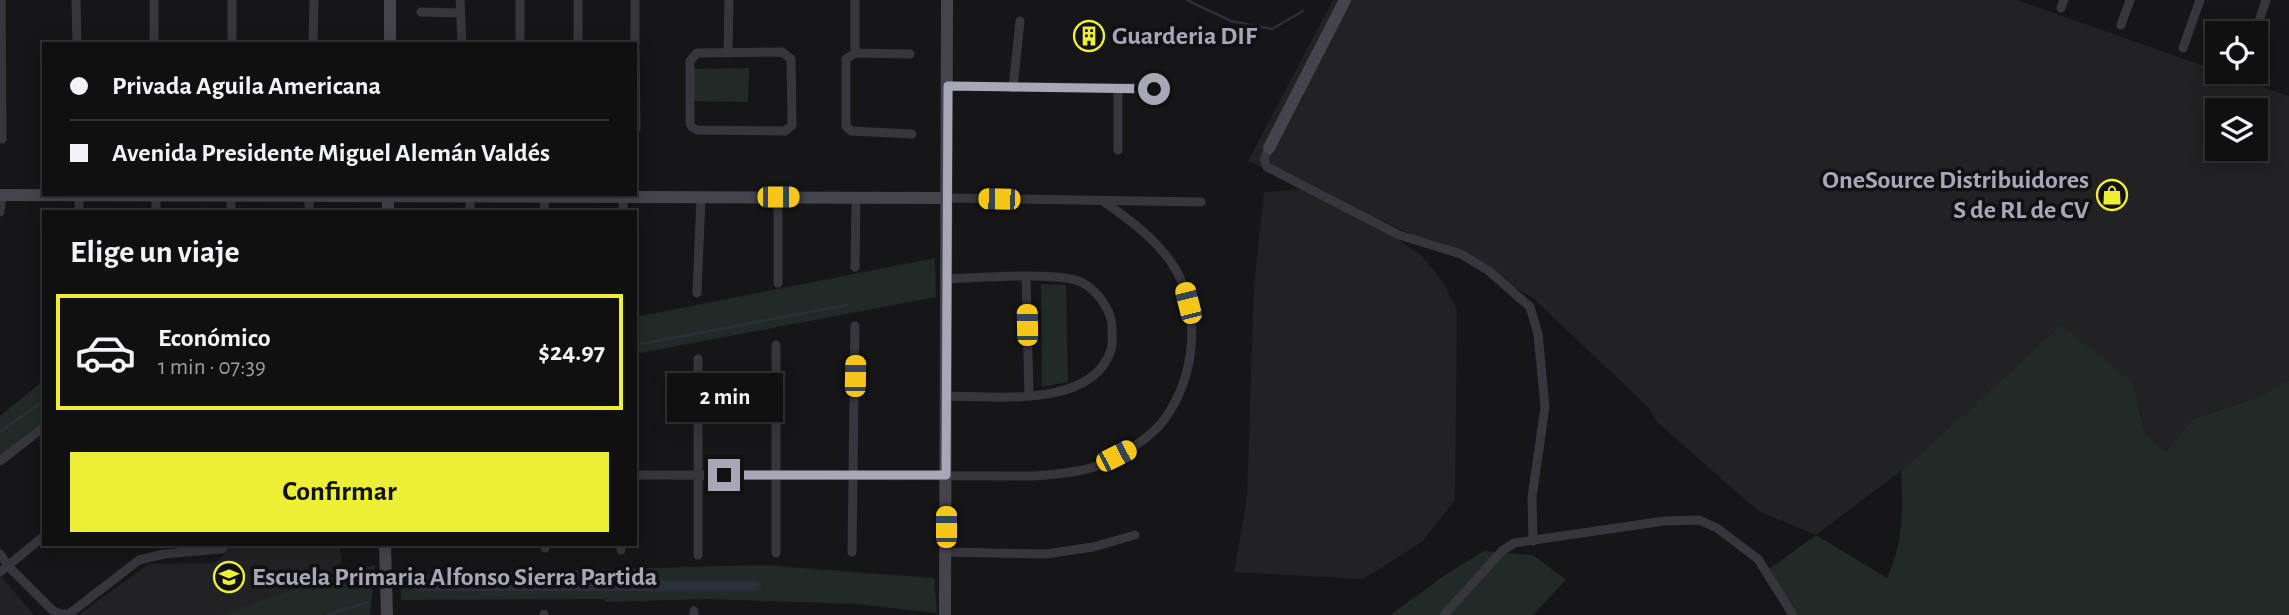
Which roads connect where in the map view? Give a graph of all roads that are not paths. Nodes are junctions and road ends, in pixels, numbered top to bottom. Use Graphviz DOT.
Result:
graph roads {
  1 [pos="1,0"];
  2 [pos="76,0"];
  3 [pos="154,0"];
  4 [pos="232,0"];
  5 [pos="314,0"];
  6 [pos="390,0"];
  7 [pos="460,0"];
  8 [pos="520,0"];
  9 [pos="578,0"];
  10 [pos="635,0"];
  11 [pos="729,0"];
  12 [pos="855,0"];
  13 [pos="947,0"];
  14 [pos="1345,0"];
  15 [pos="2130,0"];
  16 [pos="2200,0"];
  17 [pos="2266,0"];
  18 [pos="421,12"];
  19 [pos="460,12"];
  20 [pos="1020,20"];
  21 [pos="2259,21"];
  22 [pos="2121,25"];
  23 [pos="77,42"];
  24 [pos="154,42"];
  25 [pos="232,42"];
  26 [pos="313,42"];
  27 [pos="390,42"];
  28 [pos="462,42"];
  29 [pos="520,42"];
  30 [pos="578,42"];
  31 [pos="635,42"];
  32 [pos="2183,48"];
  33 [pos="728,52"];
  34 [pos="855,53"];
  35 [pos="910,54"];
  36 [pos="948,86"];
  37 [pos="1013,88"];
  38 [pos="1118,88"];
  39 [pos="1154,89"];
  40 [pos="1,113"];
  41 [pos="912,134"];
  42 [pos="2,139"];
  43 [pos="1269,148"];
  44 [pos="1118,150"];
  45 [pos="1,195"];
  46 [pos="42,195"];
  47 [pos="470,196"];
  48 [pos="545,196"];
  49 [pos="623,196"];
  50 [pos="701,197"];
  51 [pos="778,197"];
  52 [pos="856,197"];
  53 [pos="947,198"];
  54 [pos="1103,201"];
  55 [pos="1201,202"];
  56 [pos="470,210"];
  57 [pos="544,210"];
  58 [pos="623,210"];
  59 [pos="0,212"];
  60 [pos="855,267"];
  61 [pos="1026,278"];
  62 [pos="947,279"];
  63 [pos="778,283"];
  64 [pos="697,293"];
  65 [pos="855,326"];
  66 [pos="776,345"];
  67 [pos="698,359"];
  68 [pos="946,396"];
  69 [pos="1029,396"];
  70 [pos="42,429"];
  71 [pos="0,461"];
  72 [pos="637,475"];
  73 [pos="698,475"];
  74 [pos="776,475"];
  75 [pos="853,475"];
  76 [pos="946,475"];
  77 [pos="1135,535"];
  78 [pos="42,538"];
  79 [pos="1533,541"];
  80 [pos="225,546"];
  81 [pos="386,546"];
  82 [pos="852,552"];
  83 [pos="946,552"];
  84 [pos="776,553"];
  85 [pos="0,554"];
  86 [pos="698,555"];
  87 [pos="4,569"];
  88 [pos="387,615"];
  89 [pos="945,615"];
  90 [pos="1444,615"];
  91 [pos="1793,615"];
  1 -- 40 [label="street"];
  2 -- 23 [label="street"];
  3 -- 24 [label="street"];
  4 -- 25 [label="street"];
  5 -- 26 [label="street"];
  6 -- 27 [label="street"];
  7 -- 19 [label="street"];
  8 -- 29 [label="street"];
  9 -- 30 [label="street"];
  10 -- 31 [label="street"];
  11 -- 33 [label="street"];
  12 -- 34 [label="street"];
  13 -- 36 [label="street"];
  14 -- 43 [label="street"];
  15 -- 22 [label="street"];
  16 -- 32 [label="street"];
  17 -- 21 [label="street"];
  18 -- 19 [label="street"];
  19 -- 28 [label="street"];
  20 -- 37 [label="street"];
  33 -- 33 [label="street"];
  34 -- 35 [label="street"];
  34 -- 41 [label="street"];
  36 -- 37 [label="street"];
  36 -- 53 [label="street"];
  37 -- 38 [label="street"];
  38 -- 39 [label="street"];
  38 -- 44 [label="street"];
  40 -- 42 [label="street"];
  43 -- 79 [label="street"];
  45 -- 46 [label="street"];
  45 -- 59 [label="street"];
  47 -- 48 [label="street"];
  47 -- 56 [label="street"];
  48 -- 49 [label="street"];
  48 -- 57 [label="street"];
  49 -- 50 [label="street"];
  49 -- 58 [label="street"];
  50 -- 51 [label="street"];
  50 -- 64 [label="street"];
  51 -- 52 [label="street"];
  51 -- 63 [label="street"];
  52 -- 53 [label="street"];
  52 -- 60 [label="street"];
  53 -- 54 [label="street"];
  53 -- 62 [label="street"];
  54 -- 55 [label="street"];
  54 -- 76 [label="street"];
  61 -- 62 [label="street"];
  61 -- 69 [label="street"];
  61 -- 69 [label="street"];
  62 -- 68 [label="street"];
  65 -- 75 [label="street"];
  66 -- 74 [label="street"];
  67 -- 73 [label="street"];
  68 -- 69 [label="street"];
  68 -- 76 [label="street"];
  70 -- 71 [label="street"];
  72 -- 73 [label="street"];
  73 -- 74 [label="street"];
  73 -- 86 [label="street"];
  74 -- 75 [label="street"];
  74 -- 84 [label="street"];
  75 -- 76 [label="street"];
  75 -- 82 [label="street"];
  76 -- 83 [label="street"];
  77 -- 83 [label="street"];
  78 -- 87 [label="street"];
  79 -- 90 [label="street"];
  79 -- 91 [label="street"];
  80 -- 87 [label="street"];
  81 -- 88 [label="street"];
  83 -- 89 [label="street"];
  85 -- 87 [label="street"];
}
